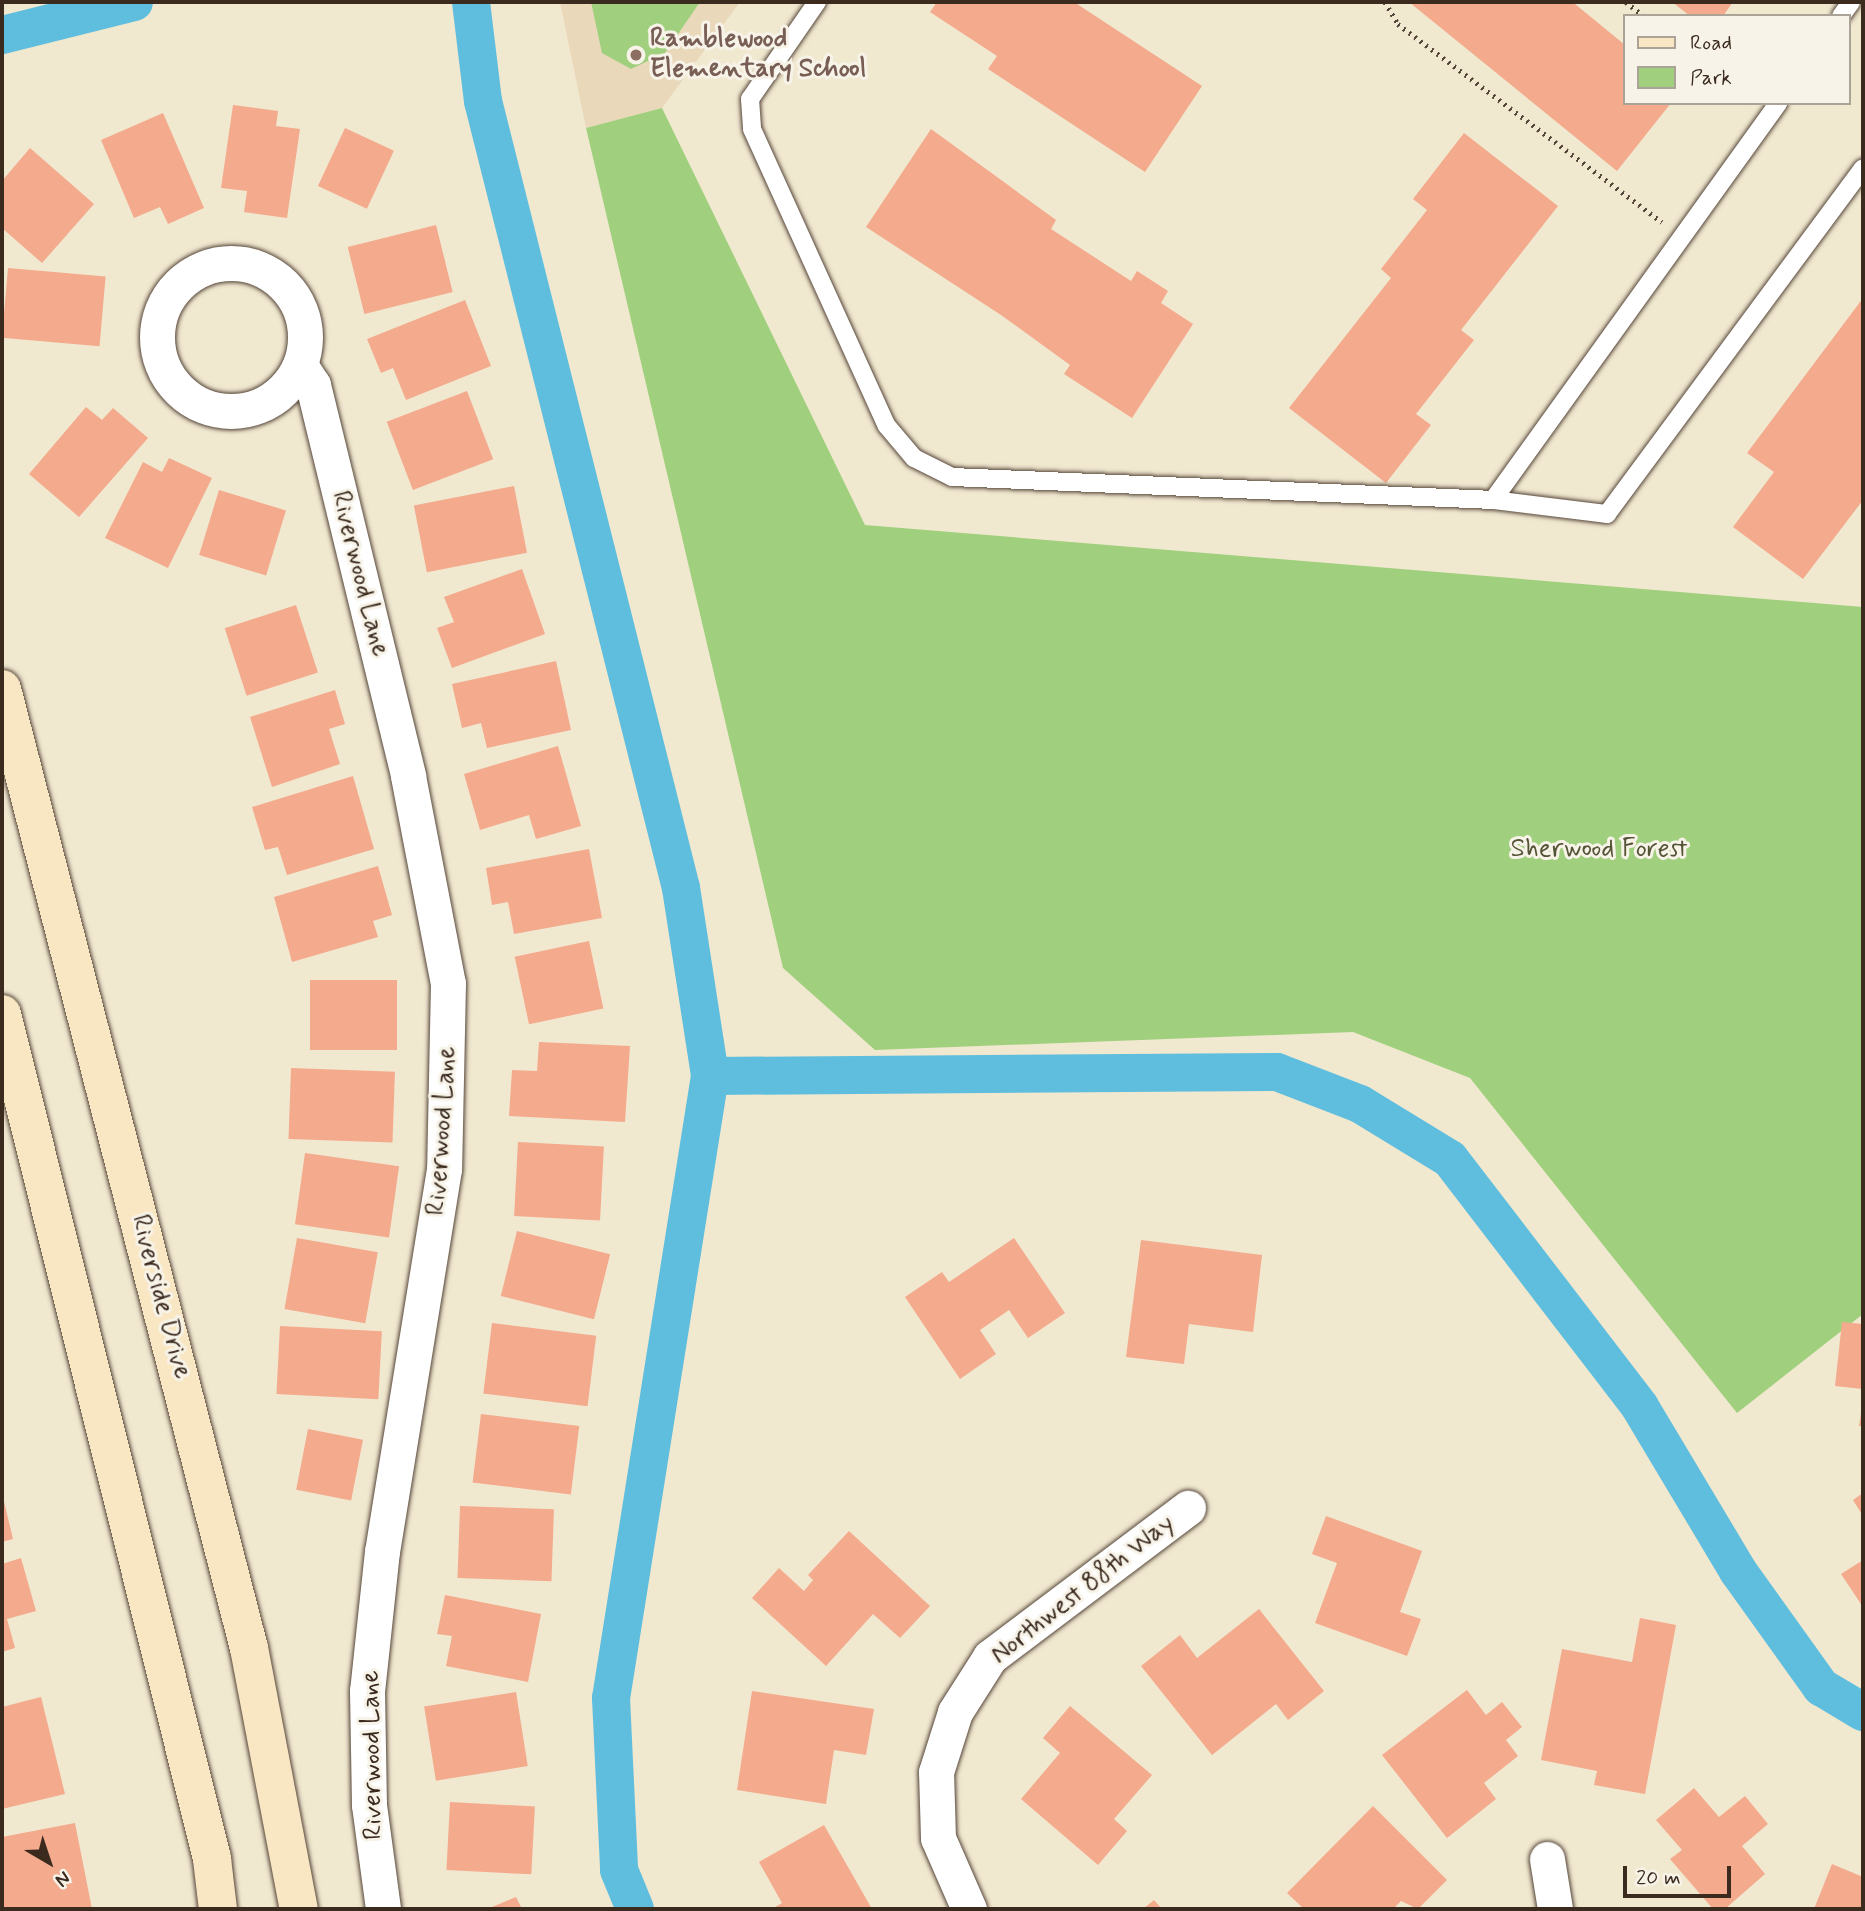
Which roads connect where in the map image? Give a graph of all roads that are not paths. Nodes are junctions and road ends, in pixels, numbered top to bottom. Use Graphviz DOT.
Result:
graph roads {
  1 [pos="817,2"];
  2 [pos="1777,105"];
  3 [pos="1863,167"];
  4 [pos="300,365"];
  5 [pos="1493,500"];
  6 [pos="2,689"];
  7 [pos="2,1014"];
  8 [pos="1188,1508"];
  9 [pos="1547,1859"];
  10 [pos="218,1909"];
  11 [pos="299,1909"];
  12 [pos="383,1909"];
  13 [pos="968,1909"];
  14 [pos="1555,1909"];
  1 -- 5 [label="lane"];
  2 -- 5 [label="lane"];
  3 -- 5 [label="lane"];
  4 -- 4 [label="street"];
  4 -- 12 [label="street, Riverwood Lane"];
  6 -- 11 [label="street, Riverside Drive"];
  7 -- 10 [label="street"];
  8 -- 13 [label="street, Northwest 88th Way"];
  9 -- 14 [label="street"];
}
